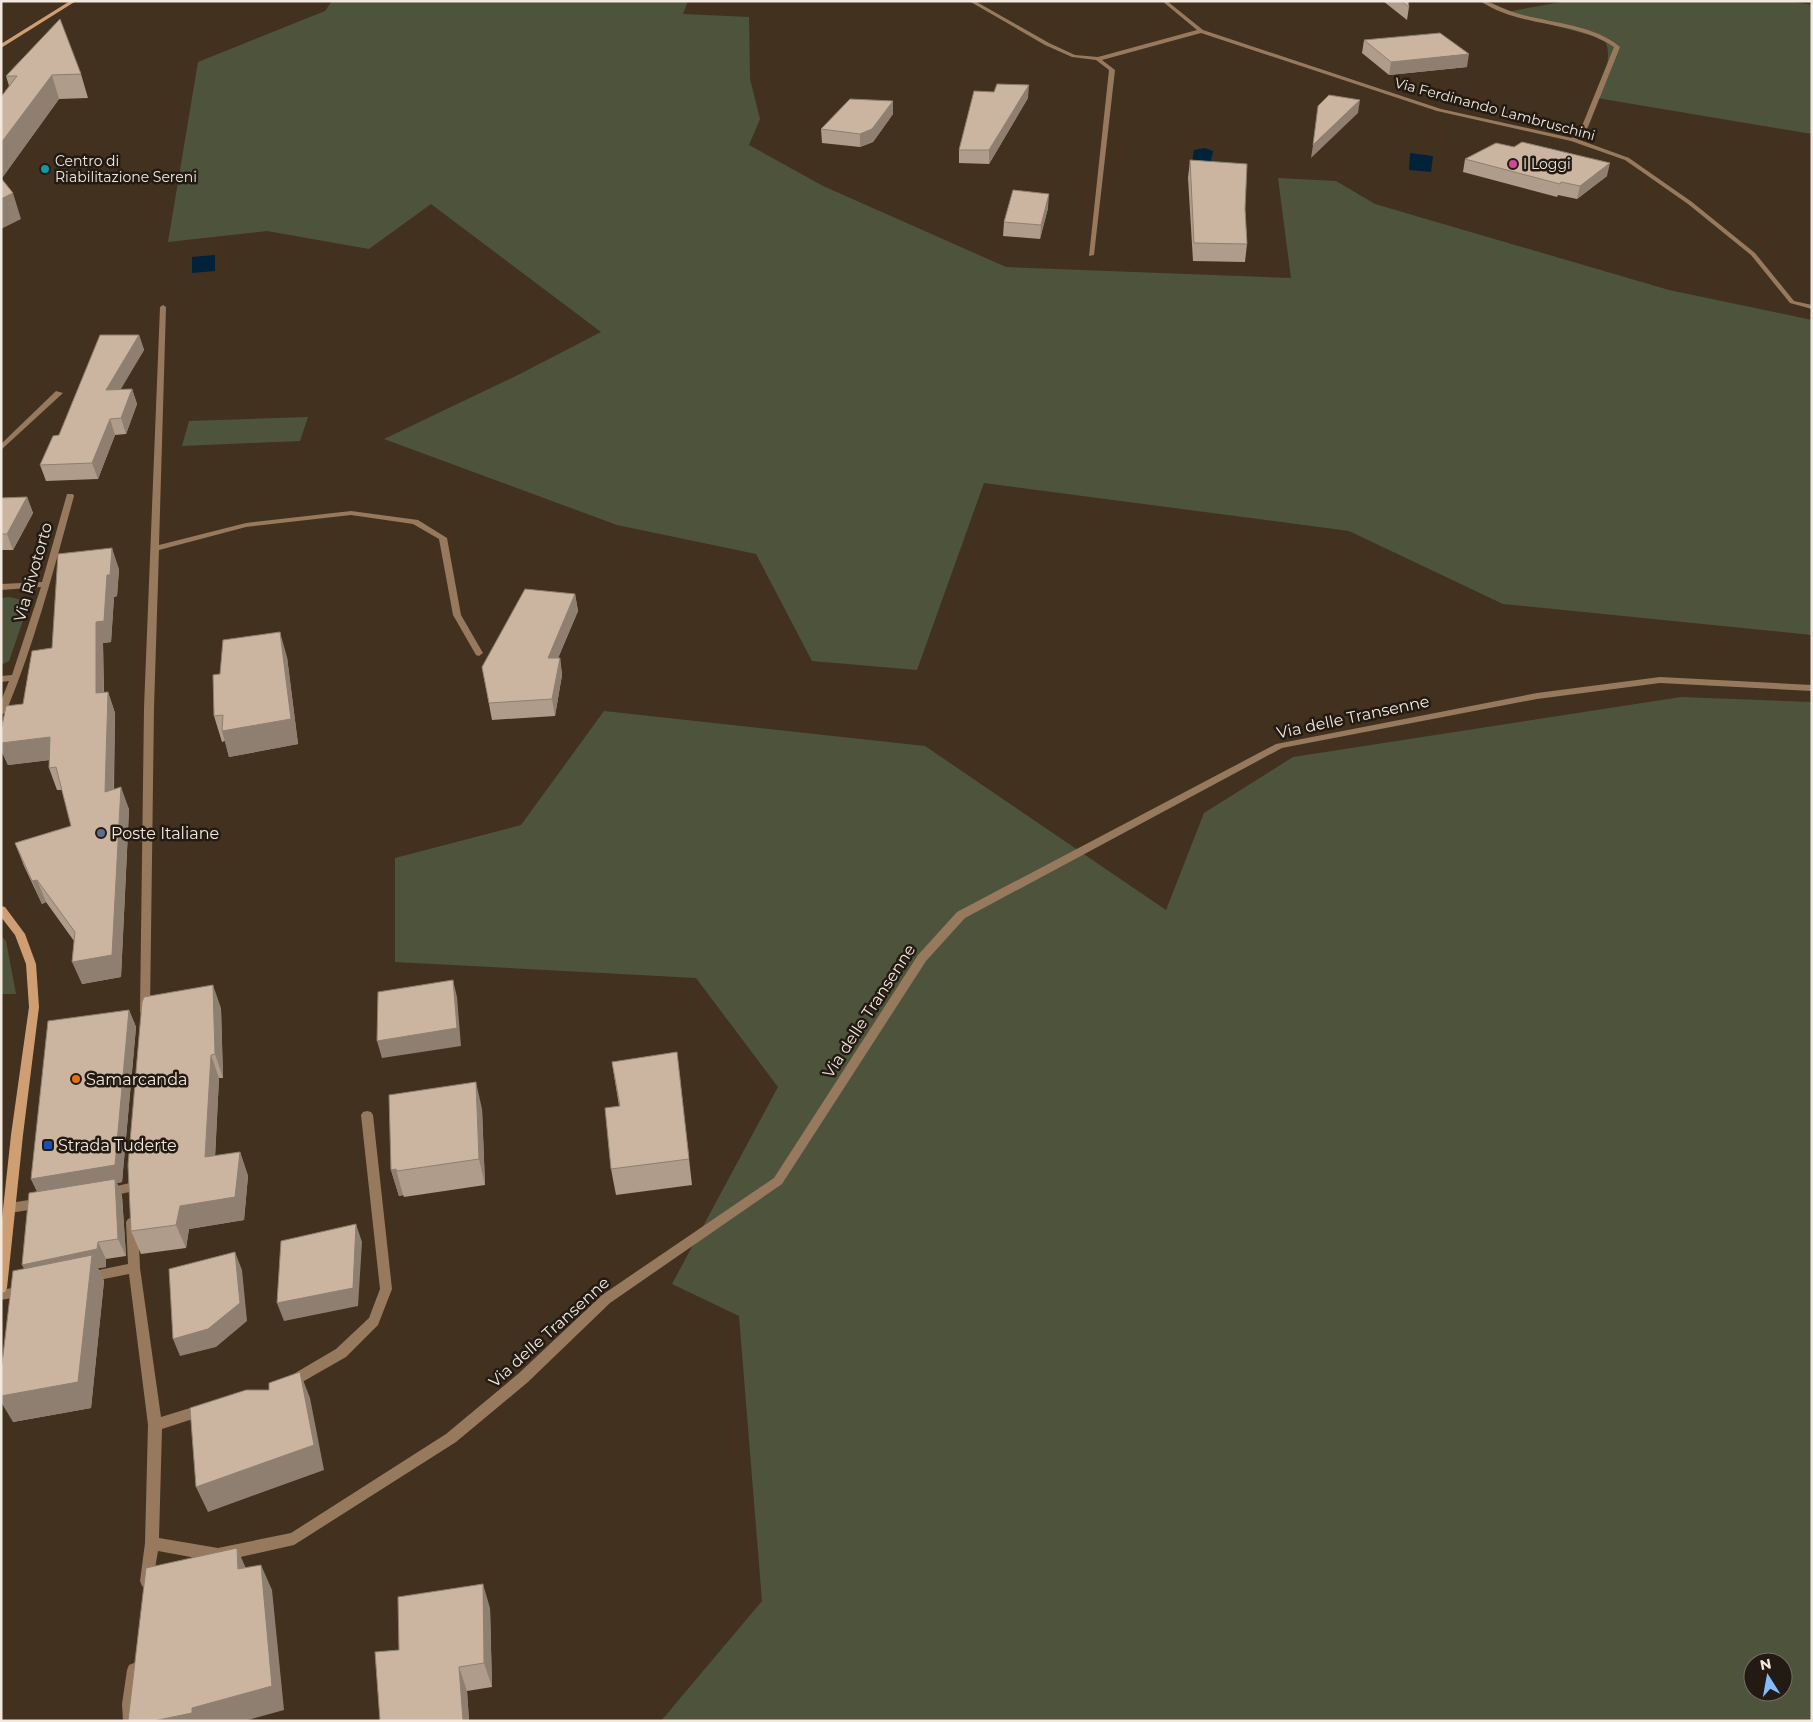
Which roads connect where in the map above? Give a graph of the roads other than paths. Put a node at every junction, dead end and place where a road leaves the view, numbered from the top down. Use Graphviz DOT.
graph roads {
  1 [pos="74,1"];
  2 [pos="971,1"];
  3 [pos="1164,1"];
  4 [pos="1482,1"];
  5 [pos="1201,31"];
  6 [pos="2,45"];
  7 [pos="1098,59"];
  8 [pos="1573,140"];
  9 [pos="1091,255"];
  10 [pos="163,307"];
  11 [pos="1812,307"];
  12 [pos="59,393"];
  13 [pos="1,448"];
  14 [pos="70,496"];
  15 [pos="156,548"];
  16 [pos="46,584"];
  17 [pos="1,587"];
  18 [pos="479,653"];
  19 [pos="16,677"];
  20 [pos="1,678"];
  21 [pos="1812,688"];
  22 [pos="1,712"];
  23 [pos="1,909"];
  24 [pos="143,1026"];
  25 [pos="367,1115"];
  26 [pos="93,1194"];
  27 [pos="56,1200"];
  28 [pos="10,1208"];
  29 [pos="134,1268"];
  30 [pos="77,1280"];
  31 [pos="1,1288"];
  32 [pos="39,1288"];
  33 [pos="1,1295"];
  34 [pos="277,1388"];
  35 [pos="212,1408"];
  36 [pos="155,1424"];
  37 [pos="152,1543"];
  38 [pos="144,1595"];
  39 [pos="136,1654"];
  40 [pos="130,1721"];
  1 -- 6 [label="main road"];
  2 -- 7 [label="street"];
  3 -- 5 [label="street"];
  4 -- 8 [label="street"];
  5 -- 7 [label="street"];
  5 -- 8 [label="street, Via Ferdinando Lambruschini"];
  7 -- 9 [label="street"];
  8 -- 11 [label="street, Via Ferdinando Lambruschini"];
  10 -- 15 [label="street"];
  12 -- 13 [label="street"];
  14 -- 16 [label="street, Via Rivotorto"];
  15 -- 18 [label="street"];
  15 -- 24 [label="street"];
  16 -- 17 [label="street"];
  16 -- 19 [label="street, Via Rivotorto"];
  19 -- 20 [label="street"];
  19 -- 22 [label="street, Via Rivotorto"];
  21 -- 37 [label="street, Via delle Transenne"];
  23 -- 28 [label="main road"];
  25 -- 34 [label="street"];
  26 -- 29 [label="street"];
  27 -- 28 [label="street"];
  28 -- 31 [label="main road"];
  29 -- 30 [label="street"];
  29 -- 36 [label="street"];
  32 -- 33 [label="street"];
  35 -- 36 [label="street"];
  36 -- 37 [label="street"];
  37 -- 38 [label="street"];
  39 -- 40 [label="street"];
}
